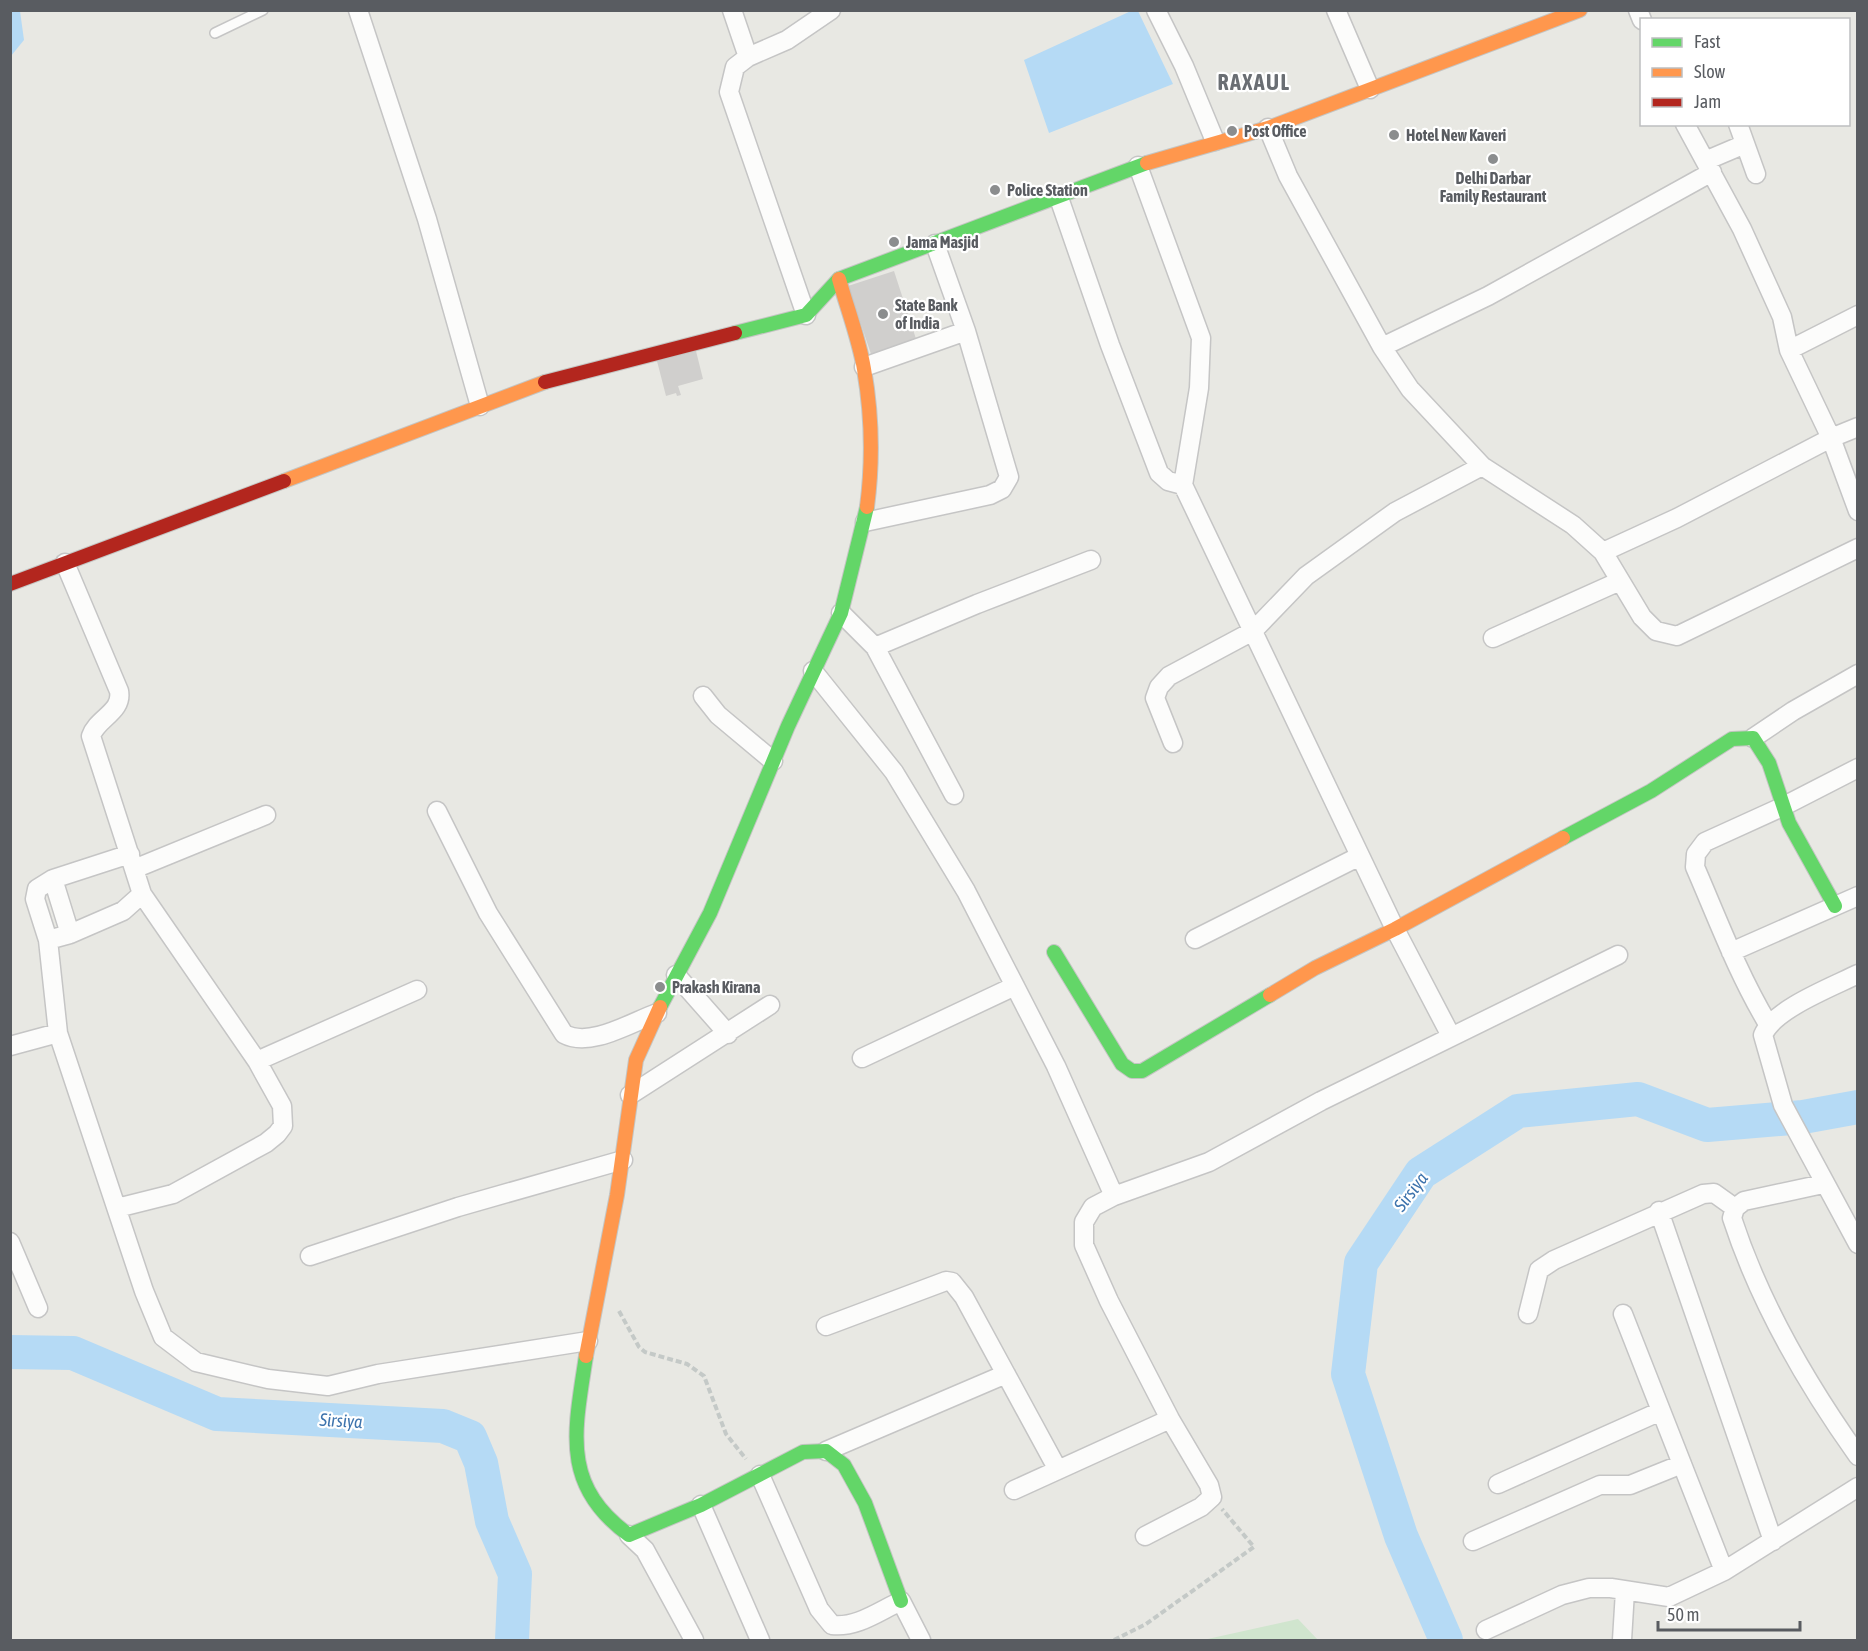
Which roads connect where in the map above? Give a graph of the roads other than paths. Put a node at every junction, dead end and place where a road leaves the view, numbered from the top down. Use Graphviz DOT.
graph roads {
  1 [pos="263,10"];
  2 [pos="358,10"];
  3 [pos="732,10"];
  4 [pos="831,10"];
  5 [pos="1155,10"];
  6 [pos="1336,10"];
  7 [pos="1568,13"];
  8 [pos="215,33"];
  9 [pos="748,57"];
  10 [pos="1370,88"];
  11 [pos="1686,126"];
  12 [pos="1739,126"];
  13 [pos="1268,128"];
  14 [pos="1215,141"];
  15 [pos="1745,144"];
  16 [pos="1138,166"];
  17 [pos="1708,167"];
  18 [pos="1756,174"];
  19 [pos="1059,198"];
  20 [pos="935,244"];
  21 [pos="839,279"];
  22 [pos="806,315"];
  23 [pos="1857,315"];
  24 [pos="966,331"];
  25 [pos="1382,347"];
  26 [pos="1789,350"];
  27 [pos="864,367"];
  28 [pos="480,406"];
  29 [pos="1857,427"];
  30 [pos="1831,438"];
  31 [pos="1482,466"];
  32 [pos="1183,484"];
  33 [pos="1857,511"];
  34 [pos="865,522"];
  35 [pos="1857,548"];
  36 [pos="1603,552"];
  37 [pos="1091,560"];
  38 [pos="65,563"];
  39 [pos="1620,581"];
  40 [pos="10,584"];
  41 [pos="841,613"];
  42 [pos="1253,631"];
  43 [pos="1493,638"];
  44 [pos="875,647"];
  45 [pos="813,671"];
  46 [pos="1857,674"];
  47 [pos="703,696"];
  48 [pos="1753,738"];
  49 [pos="1173,743"];
  50 [pos="774,761"];
  51 [pos="1857,768"];
  52 [pos="954,795"];
  53 [pos="1782,807"];
  54 [pos="437,811"];
  55 [pos="266,815"];
  56 [pos="1360,856"];
  57 [pos="132,862"];
  58 [pos="53,879"];
  59 [pos="142,894"];
  60 [pos="1857,896"];
  61 [pos="1835,906"];
  62 [pos="1395,929"];
  63 [pos="70,934"];
  64 [pos="1195,939"];
  65 [pos="48,940"];
  66 [pos="1054,952"];
  67 [pos="1731,952"];
  68 [pos="1618,955"];
  69 [pos="1857,974"];
  70 [pos="676,975"];
  71 [pos="1015,987"];
  72 [pos="417,990"];
  73 [pos="770,1005"];
  74 [pos="657,1013"];
  75 [pos="1768,1024"];
  76 [pos="58,1033"];
  77 [pos="728,1034"];
  78 [pos="1451,1036"];
  79 [pos="10,1046"];
  80 [pos="862,1058"];
  81 [pos="257,1061"];
  82 [pos="630,1095"];
  83 [pos="623,1160"];
  84 [pos="1819,1176"];
  85 [pos="1114,1196"];
  86 [pos="117,1208"];
  87 [pos="1735,1208"];
  88 [pos="1659,1211"];
  89 [pos="10,1242"];
  90 [pos="1857,1244"];
  91 [pos="310,1256"];
  92 [pos="38,1308"];
  93 [pos="1528,1314"];
  94 [pos="1623,1314"];
  95 [pos="826,1326"];
  96 [pos="588,1341"];
  97 [pos="1006,1374"];
  98 [pos="1661,1411"];
  99 [pos="1170,1419"];
  100 [pos="826,1451"];
  101 [pos="1857,1456"];
  102 [pos="1682,1464"];
  103 [pos="1058,1470"];
  104 [pos="760,1475"];
  105 [pos="1498,1484"];
  106 [pos="1857,1487"];
  107 [pos="1014,1490"];
  108 [pos="701,1505"];
  109 [pos="629,1535"];
  110 [pos="1145,1536"];
  111 [pos="1473,1541"];
  112 [pos="1773,1541"];
  113 [pos="1724,1571"];
  114 [pos="1625,1591"];
  115 [pos="901,1600"];
  116 [pos="1486,1630"];
  117 [pos="694,1641"];
  118 [pos="760,1641"];
  119 [pos="921,1641"];
  120 [pos="1622,1641"];
  1 -- 8 [label="lane"];
  2 -- 28 [label="street"];
  3 -- 9 [label="street"];
  4 -- 9 [label="street"];
  5 -- 14 [label="street"];
  6 -- 10 [label="street"];
  7 -- 10 [label="street"];
  9 -- 22 [label="street"];
  10 -- 13 [label="street"];
  11 -- 17 [label="street"];
  12 -- 15 [label="street"];
  13 -- 14 [label="street"];
  13 -- 25 [label="street"];
  14 -- 16 [label="street"];
  15 -- 17 [label="street"];
  15 -- 18 [label="street"];
  16 -- 19 [label="street"];
  16 -- 32 [label="street"];
  17 -- 25 [label="street"];
  17 -- 26 [label="street"];
  19 -- 20 [label="street"];
  19 -- 32 [label="street"];
  20 -- 21 [label="street"];
  20 -- 24 [label="street"];
  21 -- 22 [label="street"];
  21 -- 27 [label="street"];
  22 -- 28 [label="street"];
  23 -- 26 [label="street"];
  24 -- 27 [label="street"];
  24 -- 34 [label="street"];
  25 -- 31 [label="street"];
  26 -- 30 [label="street"];
  27 -- 34 [label="street"];
  28 -- 38 [label="street"];
  29 -- 30 [label="street"];
  30 -- 33 [label="street"];
  30 -- 36 [label="street"];
  31 -- 36 [label="street"];
  31 -- 42 [label="street"];
  32 -- 42 [label="street"];
  34 -- 41 [label="street"];
  35 -- 39 [label="street"];
  36 -- 39 [label="street"];
  37 -- 44 [label="street"];
  38 -- 40 [label="street"];
  38 -- 57 [label="street"];
  39 -- 43 [label="street"];
  41 -- 44 [label="street"];
  41 -- 45 [label="street"];
  42 -- 49 [label="street"];
  42 -- 56 [label="street"];
  44 -- 52 [label="street"];
  45 -- 50 [label="street"];
  45 -- 71 [label="street"];
  46 -- 48 [label="street"];
  47 -- 50 [label="street"];
  48 -- 53 [label="street"];
  48 -- 62 [label="street"];
  50 -- 70 [label="street"];
  51 -- 53 [label="street"];
  53 -- 61 [label="street"];
  53 -- 67 [label="street"];
  54 -- 74 [label="street"];
  55 -- 57 [label="street"];
  56 -- 62 [label="street"];
  56 -- 64 [label="street"];
  57 -- 58 [label="street"];
  57 -- 59 [label="street"];
  58 -- 63 [label="street"];
  58 -- 65 [label="street"];
  59 -- 63 [label="street"];
  59 -- 81 [label="street"];
  60 -- 61 [label="street"];
  61 -- 67 [label="street"];
  62 -- 66 [label="street"];
  62 -- 78 [label="street"];
  63 -- 65 [label="street"];
  65 -- 76 [label="street"];
  67 -- 75 [label="street"];
  68 -- 78 [label="street"];
  69 -- 75 [label="street"];
  70 -- 74 [label="street"];
  70 -- 77 [label="street"];
  71 -- 80 [label="street"];
  71 -- 85 [label="street"];
  72 -- 81 [label="street"];
  73 -- 77 [label="street"];
  74 -- 82 [label="street"];
  75 -- 84 [label="street"];
  76 -- 79 [label="street"];
  76 -- 86 [label="street"];
  77 -- 82 [label="street"];
  78 -- 85 [label="street"];
  81 -- 86 [label="street"];
  82 -- 83 [label="street"];
  83 -- 91 [label="street"];
  83 -- 96 [label="street"];
  84 -- 87 [label="street"];
  84 -- 90 [label="street"];
  85 -- 99 [label="street"];
  86 -- 96 [label="street"];
  87 -- 88 [label="street"];
  87 -- 101 [label="street"];
  88 -- 93 [label="street"];
  88 -- 112 [label="street"];
  89 -- 92 [label="street"];
  94 -- 98 [label="street"];
  95 -- 97 [label="street"];
  96 -- 109 [label="street"];
  97 -- 100 [label="street"];
  97 -- 103 [label="street"];
  98 -- 102 [label="street"];
  98 -- 105 [label="street"];
  99 -- 103 [label="street"];
  99 -- 110 [label="street"];
  100 -- 104 [label="street"];
  100 -- 115 [label="street"];
  102 -- 111 [label="street"];
  102 -- 113 [label="street"];
  103 -- 107 [label="street"];
  104 -- 108 [label="street"];
  104 -- 115 [label="street"];
  106 -- 112 [label="street"];
  108 -- 109 [label="street"];
  108 -- 118 [label="street"];
  109 -- 117 [label="street"];
  112 -- 113 [label="street"];
  113 -- 114 [label="street"];
  114 -- 116 [label="street"];
  114 -- 120 [label="street"];
  115 -- 119 [label="street"];
}
